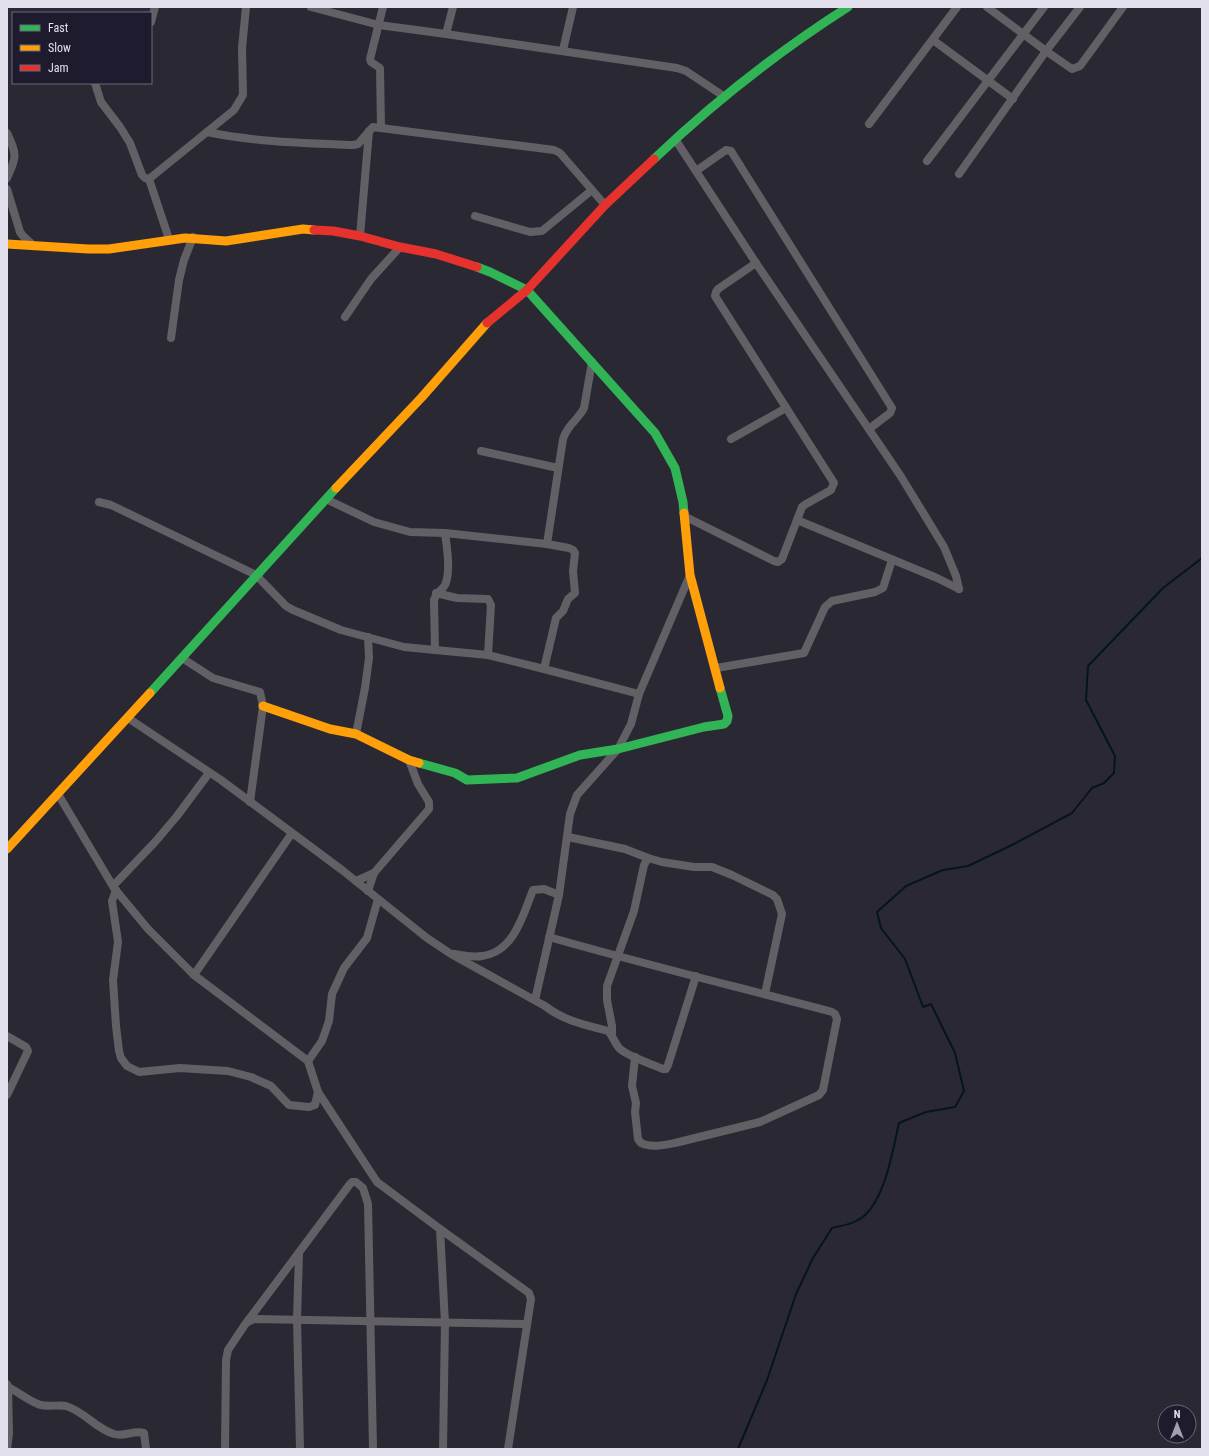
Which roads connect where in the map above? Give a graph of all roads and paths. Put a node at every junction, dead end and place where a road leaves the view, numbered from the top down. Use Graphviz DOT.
graph roads {
  1 [pos="155,7"];
  2 [pos="246,7"];
  3 [pos="311,7"];
  4 [pos="383,7"];
  5 [pos="453,7"];
  6 [pos="573,7"];
  7 [pos="848,7"];
  8 [pos="957,7"];
  9 [pos="987,7"];
  10 [pos="1044,7"];
  11 [pos="1080,7"];
  12 [pos="1122,7"];
  13 [pos="324,9"];
  14 [pos="996,10"];
  15 [pos="152,18"];
  16 [pos="379,25"];
  17 [pos="446,34"];
  18 [pos="1023,34"];
  19 [pos="933,40"];
  20 [pos="563,50"];
  21 [pos="1046,51"];
  22 [pos="988,81"];
  23 [pos="95,84"];
  24 [pos="725,97"];
  25 [pos="1013,99"];
  26 [pos="869,124"];
  27 [pos="381,127"];
  28 [pos="369,131"];
  29 [pos="207,132"];
  30 [pos="7,133"];
  31 [pos="675,139"];
  32 [pos="927,161"];
  33 [pos="696,171"];
  34 [pos="959,174"];
  35 [pos="7,178"];
  36 [pos="149,179"];
  37 [pos="7,189"];
  38 [pos="592,190"];
  39 [pos="606,205"];
  40 [pos="474,216"];
  41 [pos="360,236"];
  42 [pos="193,237"];
  43 [pos="169,239"];
  44 [pos="7,244"];
  45 [pos="34,246"];
  46 [pos="400,247"];
  47 [pos="756,263"];
  48 [pos="527,290"];
  49 [pos="345,317"];
  50 [pos="171,338"];
  51 [pos="592,362"];
  52 [pos="786,408"];
  53 [pos="869,429"];
  54 [pos="731,439"];
  55 [pos="481,451"];
  56 [pos="558,468"];
  57 [pos="326,499"];
  58 [pos="99,502"];
  59 [pos="686,518"];
  60 [pos="797,520"];
  61 [pos="445,533"];
  62 [pos="547,544"];
  63 [pos="892,560"];
  64 [pos="256,575"];
  65 [pos="690,575"];
  66 [pos="436,593"];
  67 [pos="368,637"];
  68 [pos="435,650"];
  69 [pos="488,655"];
  70 [pos="182,658"];
  71 [pos="716,668"];
  72 [pos="544,669"];
  73 [pos="639,694"];
  74 [pos="263,706"];
  75 [pos="128,718"];
  76 [pos="356,734"];
  77 [pos="618,749"];
  78 [pos="409,760"];
  79 [pos="209,773"];
  80 [pos="58,794"];
  81 [pos="250,802"];
  82 [pos="292,833"];
  83 [pos="568,836"];
  84 [pos="7,849"];
  85 [pos="648,858"];
  86 [pos="374,873"];
  87 [pos="356,881"];
  88 [pos="114,888"];
  89 [pos="368,891"];
  90 [pos="558,895"];
  91 [pos="378,899"];
  92 [pos="549,937"];
  93 [pos="451,954"];
  94 [pos="618,957"];
  95 [pos="194,975"];
  96 [pos="696,976"];
  97 [pos="765,994"];
  98 [pos="534,1000"];
  99 [pos="7,1036"];
  100 [pos="612,1036"];
  101 [pos="635,1057"];
  102 [pos="308,1061"];
  103 [pos="318,1092"];
  104 [pos="7,1095"];
  105 [pos="440,1229"];
  106 [pos="299,1253"];
  107 [pos="297,1319"];
  108 [pos="371,1320"];
  109 [pos="248,1322"];
  110 [pos="445,1323"];
  111 [pos="527,1324"];
  112 [pos="8,1385"];
  113 [pos="8,1433"];
  114 [pos="7,1449"];
  115 [pos="146,1449"];
  116 [pos="225,1449"];
  117 [pos="300,1449"];
  118 [pos="373,1449"];
  119 [pos="444,1449"];
  120 [pos="508,1449"];
  1 -- 15 [label="street"];
  2 -- 29 [label="street"];
  3 -- 13 [label="street"];
  4 -- 16 [label="street"];
  5 -- 17 [label="street"];
  6 -- 20 [label="street"];
  7 -- 24 [label="street"];
  8 -- 19 [label="street"];
  9 -- 14 [label="street"];
  10 -- 18 [label="street"];
  11 -- 21 [label="street"];
  12 -- 21 [label="street"];
  13 -- 16 [label="street"];
  14 -- 18 [label="street"];
  16 -- 17 [label="street"];
  16 -- 27 [label="street"];
  17 -- 20 [label="street"];
  18 -- 21 [label="street"];
  18 -- 22 [label="street"];
  19 -- 22 [label="street"];
  19 -- 26 [label="street"];
  20 -- 24 [label="street"];
  21 -- 25 [label="street"];
  22 -- 25 [label="street"];
  22 -- 32 [label="street"];
  23 -- 36 [label="street"];
  24 -- 31 [label="street"];
  25 -- 34 [label="street"];
  27 -- 28 [label="street"];
  27 -- 38 [label="street"];
  28 -- 29 [label="street"];
  28 -- 41 [label="street"];
  29 -- 36 [label="street"];
  30 -- 35 [label="street"];
  31 -- 33 [label="street"];
  31 -- 39 [label="street"];
  33 -- 47 [label="street"];
  33 -- 53 [label="street"];
  36 -- 43 [label="street"];
  37 -- 45 [label="street"];
  38 -- 39 [label="street"];
  38 -- 40 [label="street"];
  39 -- 48 [label="street"];
  41 -- 42 [label="street"];
  41 -- 46 [label="street"];
  42 -- 43 [label="street"];
  42 -- 50 [label="street"];
  43 -- 45 [label="street"];
  44 -- 45 [label="street"];
  46 -- 48 [label="street"];
  46 -- 49 [label="street"];
  47 -- 52 [label="street"];
  47 -- 53 [label="street"];
  48 -- 51 [label="street"];
  48 -- 57 [label="street"];
  51 -- 56 [label="street"];
  51 -- 59 [label="street"];
  52 -- 54 [label="street"];
  52 -- 60 [label="street"];
  53 -- 63 [label="street"];
  55 -- 56 [label="street"];
  56 -- 62 [label="street"];
  57 -- 61 [label="street"];
  57 -- 64 [label="street"];
  58 -- 64 [label="street"];
  59 -- 60 [label="street"];
  59 -- 65 [label="street"];
  60 -- 63 [label="street"];
  61 -- 62 [label="street"];
  61 -- 66 [label="street"];
  62 -- 72 [label="street"];
  63 -- 71 [label="street"];
  64 -- 67 [label="street"];
  64 -- 70 [label="street"];
  65 -- 71 [label="street"];
  65 -- 73 [label="street"];
  66 -- 68 [label="street"];
  66 -- 69 [label="street"];
  67 -- 68 [label="street"];
  67 -- 76 [label="street"];
  68 -- 69 [label="street"];
  69 -- 72 [label="street"];
  70 -- 74 [label="street"];
  70 -- 75 [label="street"];
  71 -- 77 [label="street"];
  72 -- 73 [label="street"];
  73 -- 77 [label="street"];
  74 -- 76 [label="street"];
  74 -- 81 [label="street"];
  75 -- 79 [label="street"];
  75 -- 80 [label="street"];
  76 -- 78 [label="street"];
  77 -- 78 [label="street"];
  77 -- 83 [label="street"];
  78 -- 86 [label="street"];
  79 -- 81 [label="street"];
  79 -- 88 [label="street"];
  80 -- 84 [label="street"];
  80 -- 88 [label="street"];
  81 -- 82 [label="street"];
  82 -- 87 [label="street"];
  82 -- 95 [label="street"];
  83 -- 85 [label="street"];
  83 -- 90 [label="street"];
  85 -- 94 [label="street"];
  85 -- 97 [label="street"];
  86 -- 87 [label="street"];
  86 -- 89 [label="street"];
  87 -- 89 [label="street"];
  88 -- 95 [label="street"];
  88 -- 103 [label="street"];
  89 -- 91 [label="street"];
  90 -- 92 [label="street"];
  90 -- 93 [label="street"];
  91 -- 93 [label="street"];
  91 -- 102 [label="street"];
  92 -- 94 [label="street"];
  92 -- 98 [label="street"];
  93 -- 98 [label="street"];
  94 -- 96 [label="street"];
  94 -- 100 [label="street"];
  95 -- 102 [label="street"];
  96 -- 97 [label="street"];
  96 -- 101 [label="street"];
  97 -- 101 [label="street"];
  98 -- 100 [label="street"];
  99 -- 104 [label="street"];
  100 -- 101 [label="street"];
  102 -- 103 [label="street"];
  103 -- 105 [label="street"];
  105 -- 110 [label="street"];
  105 -- 111 [label="street"];
  106 -- 107 [label="street"];
  106 -- 108 [label="street"];
  106 -- 109 [label="street"];
  107 -- 108 [label="street"];
  107 -- 109 [label="street"];
  107 -- 117 [label="street"];
  108 -- 110 [label="street"];
  108 -- 118 [label="street"];
  109 -- 116 [label="street"];
  110 -- 111 [label="street"];
  110 -- 119 [label="street"];
  111 -- 120 [label="street"];
  112 -- 113 [label="street"];
  112 -- 115 [label="street"];
  113 -- 114 [label="street"];
}
